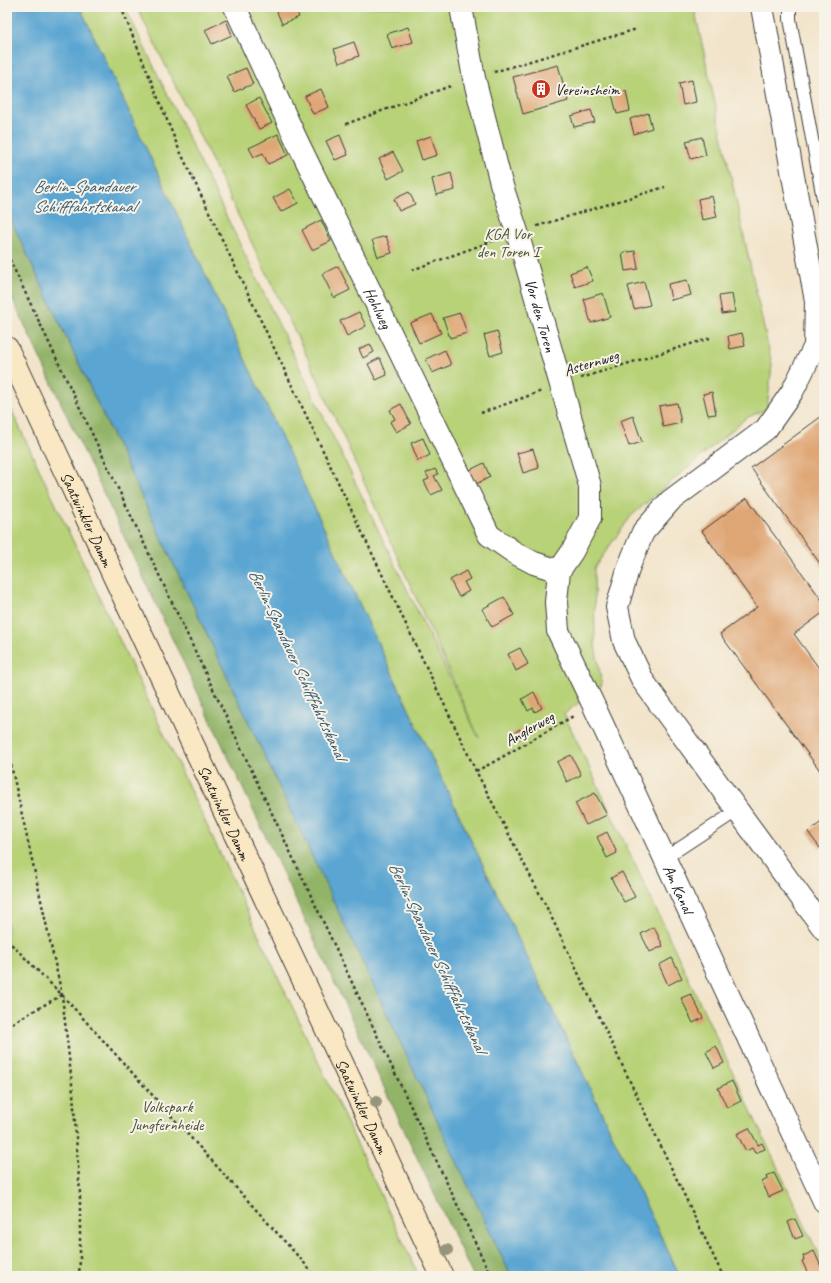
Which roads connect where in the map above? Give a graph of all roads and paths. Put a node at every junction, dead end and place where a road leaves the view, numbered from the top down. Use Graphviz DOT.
graph roads {
  1 [pos="121,7"];
  2 [pos="235,7"];
  3 [pos="461,7"];
  4 [pos="762,7"];
  5 [pos="790,7"];
  6 [pos="824,204"];
  7 [pos="7,254"];
  8 [pos="710,338"];
  9 [pos="7,348"];
  10 [pos="560,384"];
  11 [pos="481,413"];
  12 [pos="559,571"];
  13 [pos="594,704"];
  14 [pos="7,747"];
  15 [pos="476,771"];
  16 [pos="738,810"];
  17 [pos="665,858"];
  18 [pos="824,929"];
  19 [pos="7,940"];
  20 [pos="62,994"];
  21 [pos="7,1026"];
  22 [pos="824,1201"];
  23 [pos="79,1276"];
  24 [pos="314,1276"];
  25 [pos="442,1276"];
  26 [pos="491,1276"];
  27 [pos="723,1276"];
  1 -- 15 [label="path"];
  2 -- 12 [label="street, Hohlweg"];
  3 -- 10 [label="street, Vor den Toren"];
  4 -- 16 [label="street"];
  5 -- 6 [label="lane"];
  7 -- 26 [label="path"];
  8 -- 10 [label="path, Asternweg"];
  9 -- 25 [label="main road, Saatwinkler Damm"];
  10 -- 11 [label="path, Asternweg"];
  10 -- 12 [label="street, Vor den Toren"];
  12 -- 13 [label="street, Am Kanal"];
  13 -- 15 [label="path, Anglerweg"];
  13 -- 17 [label="street, Am Kanal"];
  14 -- 20 [label="path"];
  15 -- 27 [label="path"];
  16 -- 17 [label="lane"];
  16 -- 18 [label="street"];
  17 -- 22 [label="street, Am Kanal"];
  19 -- 20 [label="path"];
  20 -- 21 [label="path"];
  20 -- 23 [label="path"];
  20 -- 24 [label="path"];
}
